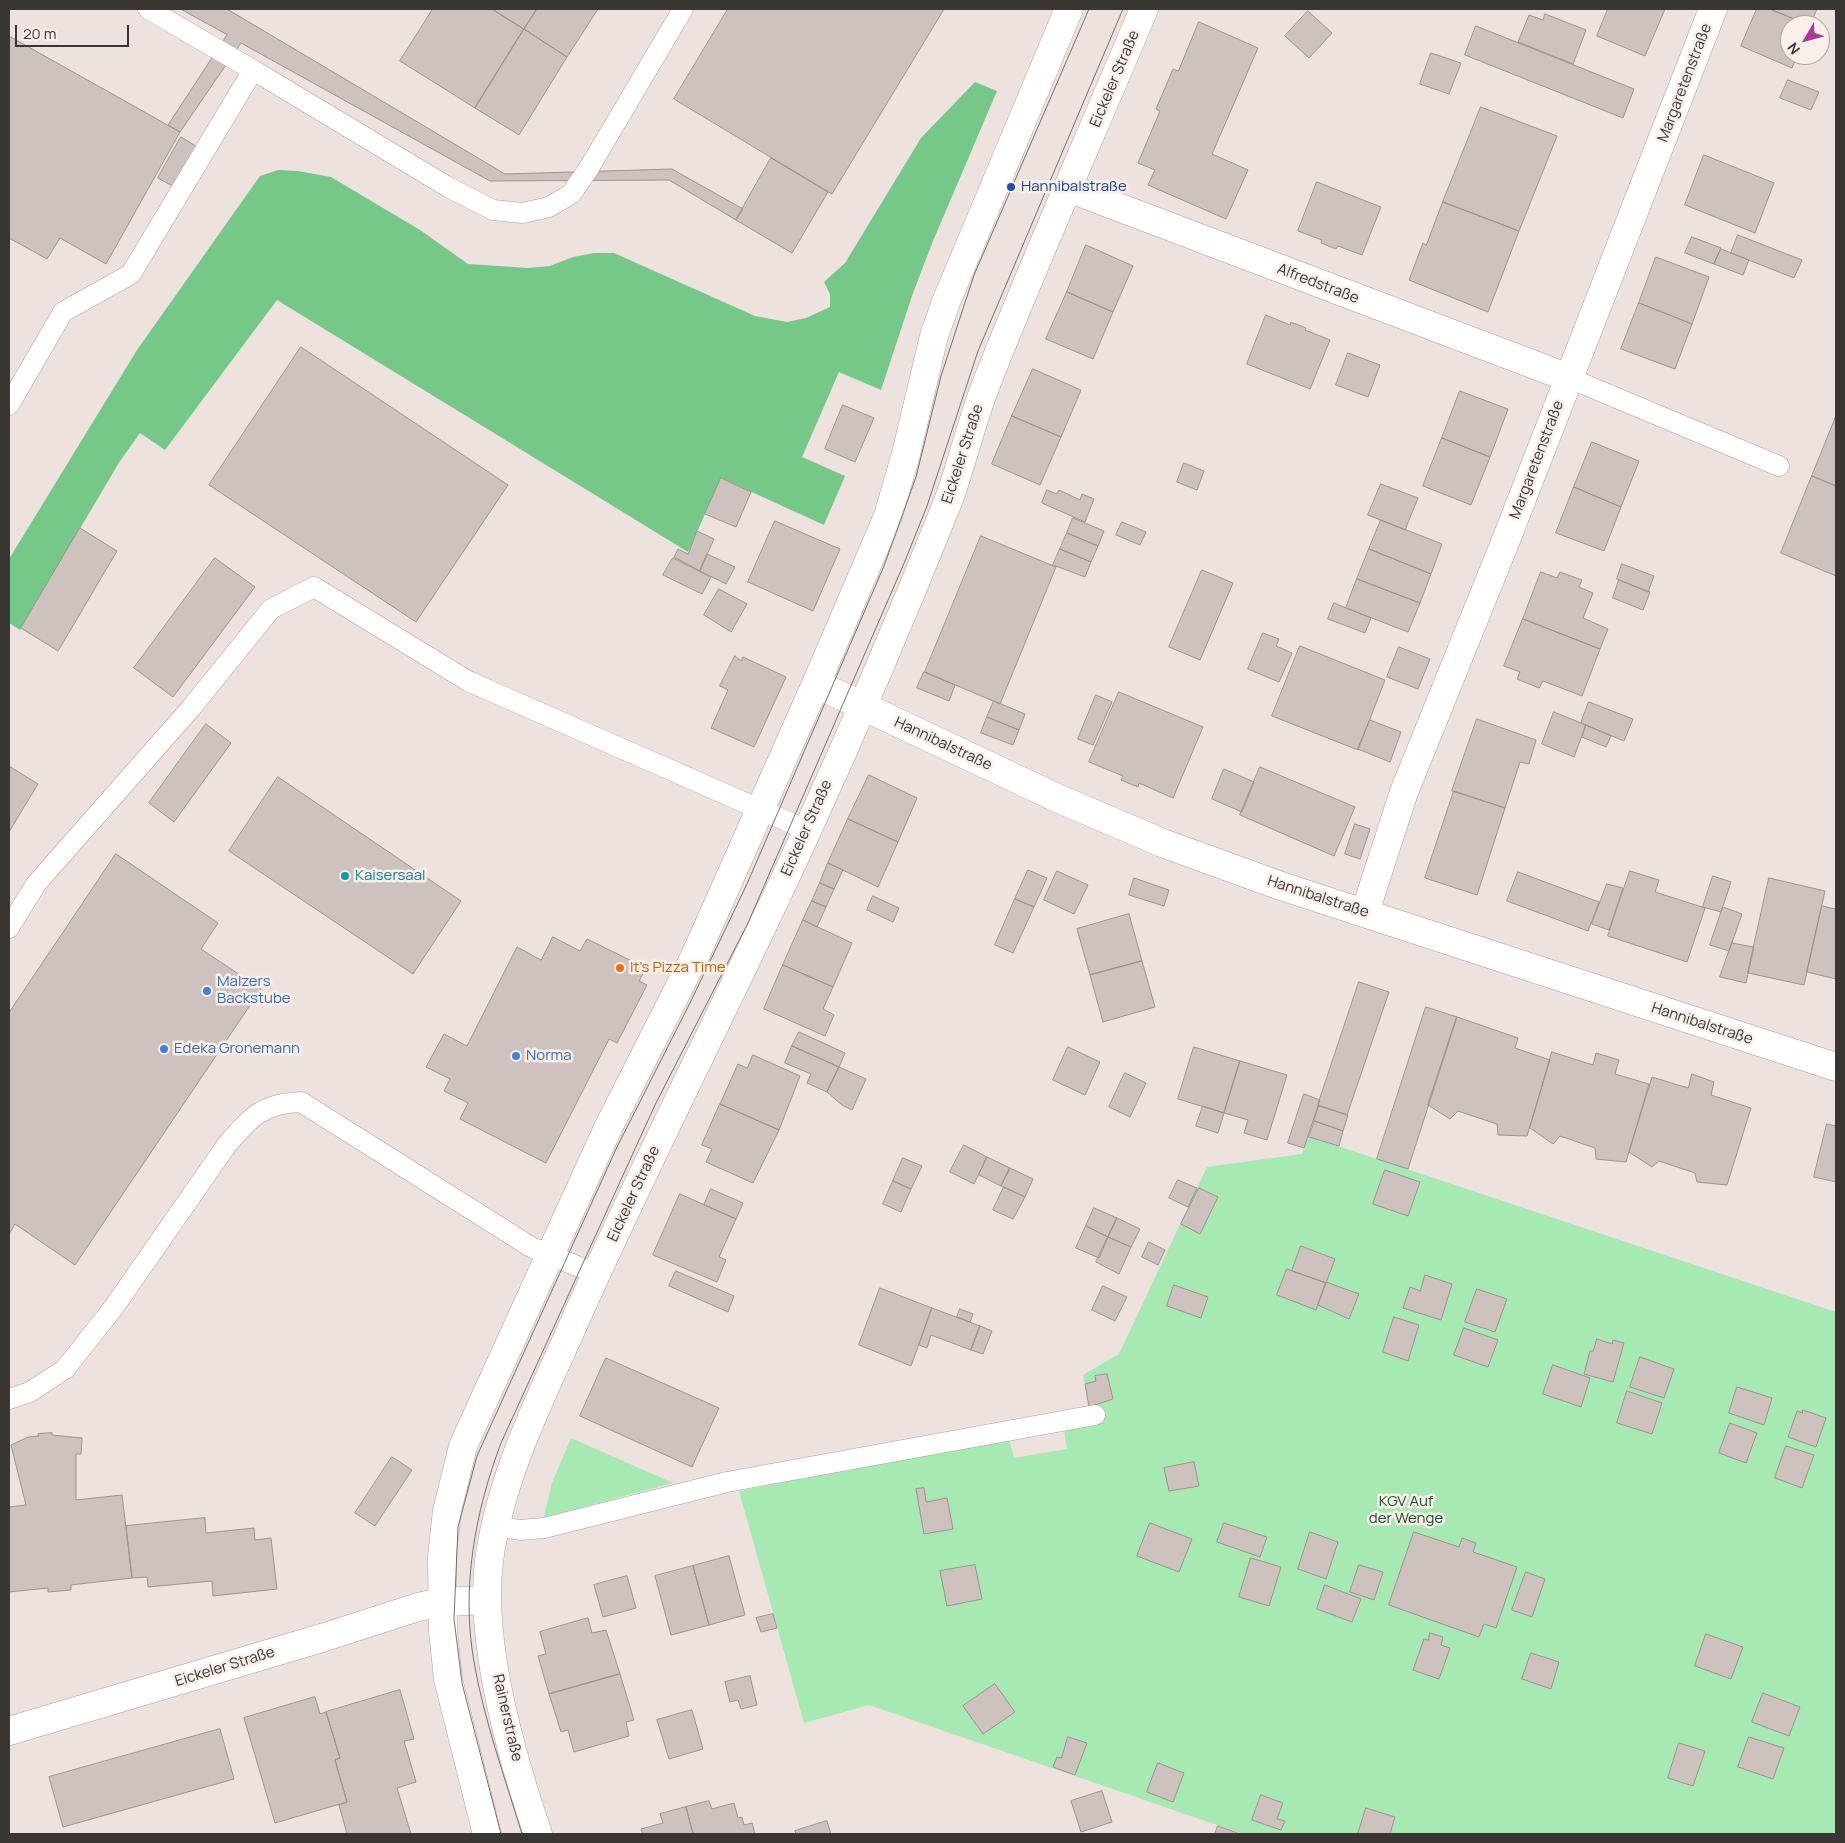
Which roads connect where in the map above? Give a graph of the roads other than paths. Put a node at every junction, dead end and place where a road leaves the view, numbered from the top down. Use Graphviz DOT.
graph roads {
  1 [pos="148,9"];
  2 [pos="683,9"];
  3 [pos="1069,9"];
  4 [pos="1144,9"];
  5 [pos="1713,9"];
  6 [pos="253,70"];
  7 [pos="1068,188"];
  8 [pos="1569,378"];
  9 [pos="9,405"];
  10 [pos="1780,466"];
  11 [pos="816,684"];
  12 [pos="863,706"];
  13 [pos="760,809"];
  14 [pos="807,830"];
  15 [pos="1365,912"];
  16 [pos="9,928"];
  17 [pos="1836,1067"];
  18 [pos="550,1255"];
  19 [pos="596,1274"];
  20 [pos="9,1399"];
  21 [pos="1095,1415"];
  22 [pos="495,1526"];
  23 [pos="487,1600"];
  24 [pos="442,1602"];
  25 [pos="9,1731"];
  26 [pos="486,1834"];
  27 [pos="538,1834"];
  1 -- 6 [label="lane"];
  2 -- 6 [label="lane"];
  3 -- 11 [label="street"];
  4 -- 7 [label="street, Eickeler Straße"];
  5 -- 8 [label="street, Margaretenstraße"];
  6 -- 9 [label="lane"];
  7 -- 8 [label="street, Alfredstraße"];
  7 -- 12 [label="street, Eickeler Straße"];
  8 -- 10 [label="lane"];
  8 -- 15 [label="street, Margaretenstraße"];
  11 -- 12 [label="street, Hannibalstraße"];
  11 -- 13 [label="street"];
  12 -- 14 [label="street, Eickeler Straße"];
  12 -- 15 [label="street, Hannibalstraße"];
  13 -- 14 [label="lane"];
  13 -- 16 [label="lane"];
  13 -- 18 [label="street"];
  14 -- 19 [label="street, Eickeler Straße"];
  15 -- 17 [label="street, Hannibalstraße"];
  18 -- 19 [label="lane"];
  18 -- 20 [label="lane"];
  18 -- 24 [label="street"];
  19 -- 22 [label="street, Eickeler Straße"];
  21 -- 22 [label="lane"];
  22 -- 23 [label="street, Eickeler Straße"];
  23 -- 24 [label="street, Eickeler Straße"];
  23 -- 27 [label="street, Rainerstraße"];
  24 -- 25 [label="street, Eickeler Straße"];
  24 -- 26 [label="street"];
}
